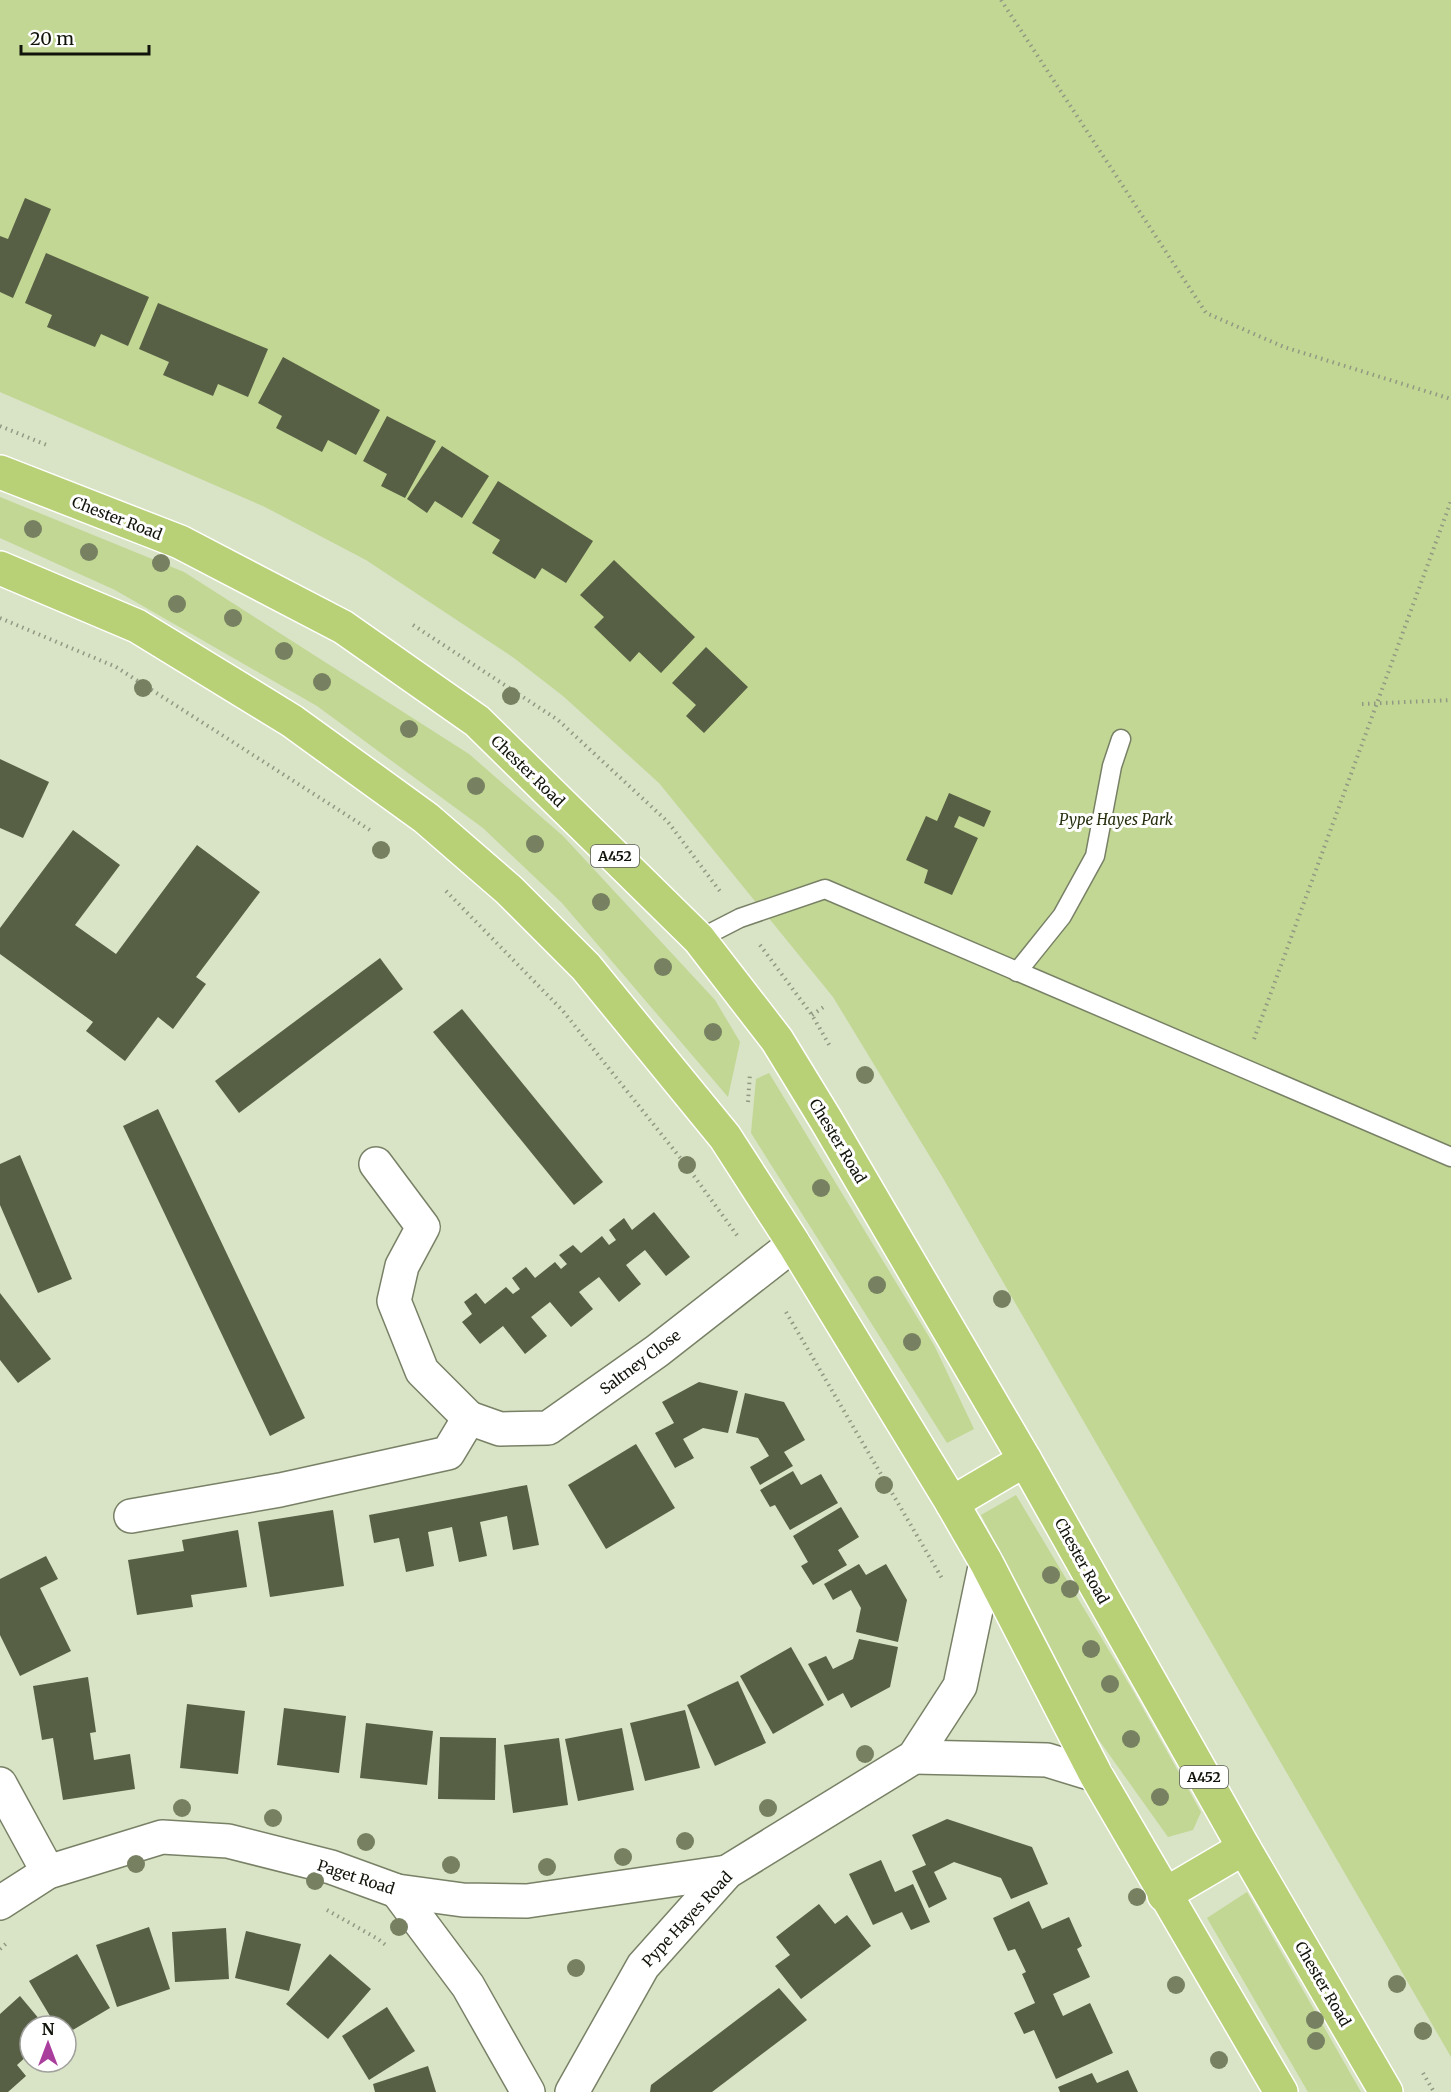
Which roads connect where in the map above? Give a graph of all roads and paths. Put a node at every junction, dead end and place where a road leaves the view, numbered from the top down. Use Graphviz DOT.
graph roads {
  1 [pos="1001,0"];
  2 [pos="1451,399"];
  3 [pos="0,472"];
  4 [pos="1451,501"];
  5 [pos="0,568"];
  6 [pos="0,618"];
  7 [pos="1451,700"];
  8 [pos="1378,703"];
  9 [pos="1362,704"];
  10 [pos="1120,739"];
  11 [pos="374,832"];
  12 [pos="439,883"];
  13 [pos="740,918"];
  14 [pos="699,939"];
  15 [pos="1017,972"];
  16 [pos="825,1006"];
  17 [pos="812,1015"];
  18 [pos="777,1040"];
  19 [pos="1242,1069"];
  20 [pos="725,1137"];
  21 [pos="1451,1157"];
  22 [pos="376,1164"];
  23 [pos="686,1165"];
  24 [pos="794,1244"];
  25 [pos="760,1267"];
  26 [pos="469,1418"];
  27 [pos="1025,1460"];
  28 [pos="952,1503"];
  29 [pos="131,1516"];
  30 [pos="986,1562"];
  31 [pos="970,1634"];
  32 [pos="914,1757"];
  33 [pos="1096,1775"];
  34 [pos="0,1784"];
  35 [pos="1244,1848"];
  36 [pos="48,1872"];
  37 [pos="727,1872"];
  38 [pos="397,1891"];
  39 [pos="1164,1895"];
  40 [pos="0,1903"];
  41 [pos="317,1905"];
  42 [pos="15,1936"];
  43 [pos="0,1949"];
  44 [pos="395,1954"];
  45 [pos="528,2092"];
  46 [pos="572,2092"];
  47 [pos="1281,2092"];
  48 [pos="1386,2092"];
  1 -- 2 [label="path"];
  3 -- 14 [label="highway, Chester Road / A452"];
  4 -- 8 [label="path"];
  5 -- 20 [label="highway"];
  6 -- 11 [label="path"];
  7 -- 8 [label="path"];
  8 -- 9 [label="path"];
  8 -- 19 [label="path"];
  10 -- 15 [label="lane"];
  12 -- 23 [label="path"];
  13 -- 14 [label="lane"];
  13 -- 15 [label="lane"];
  13 -- 17 [label="path"];
  14 -- 18 [label="highway, Chester Road / A452"];
  15 -- 19 [label="lane"];
  16 -- 17 [label="path"];
  17 -- 18 [label="path"];
  18 -- 20 [label="path"];
  18 -- 27 [label="highway, Chester Road / A452"];
  19 -- 21 [label="lane"];
  20 -- 23 [label="path"];
  20 -- 24 [label="highway"];
  22 -- 26 [label="street, Saltney Close"];
  23 -- 25 [label="path"];
  24 -- 25 [label="street, Saltney Close"];
  24 -- 28 [label="highway"];
  25 -- 26 [label="street, Saltney Close"];
  25 -- 31 [label="path"];
  26 -- 29 [label="street"];
  27 -- 28 [label="highway"];
  27 -- 35 [label="highway, Chester Road / A452"];
  28 -- 30 [label="highway"];
  30 -- 31 [label="street, Pype Hayes Road"];
  30 -- 33 [label="highway"];
  31 -- 32 [label="street, Pype Hayes Road"];
  32 -- 33 [label="street"];
  32 -- 37 [label="street, Pype Hayes Road"];
  33 -- 39 [label="highway"];
  34 -- 36 [label="street"];
  35 -- 39 [label="highway"];
  35 -- 48 [label="highway, Chester Road / A452"];
  36 -- 38 [label="street, Paget Road"];
  36 -- 40 [label="street, Paget Road"];
  37 -- 38 [label="street, Paget Road"];
  37 -- 46 [label="street, Pype Hayes Road"];
  38 -- 45 [label="street"];
  39 -- 47 [label="highway"];
  41 -- 44 [label="path"];
  42 -- 43 [label="path"];
}
